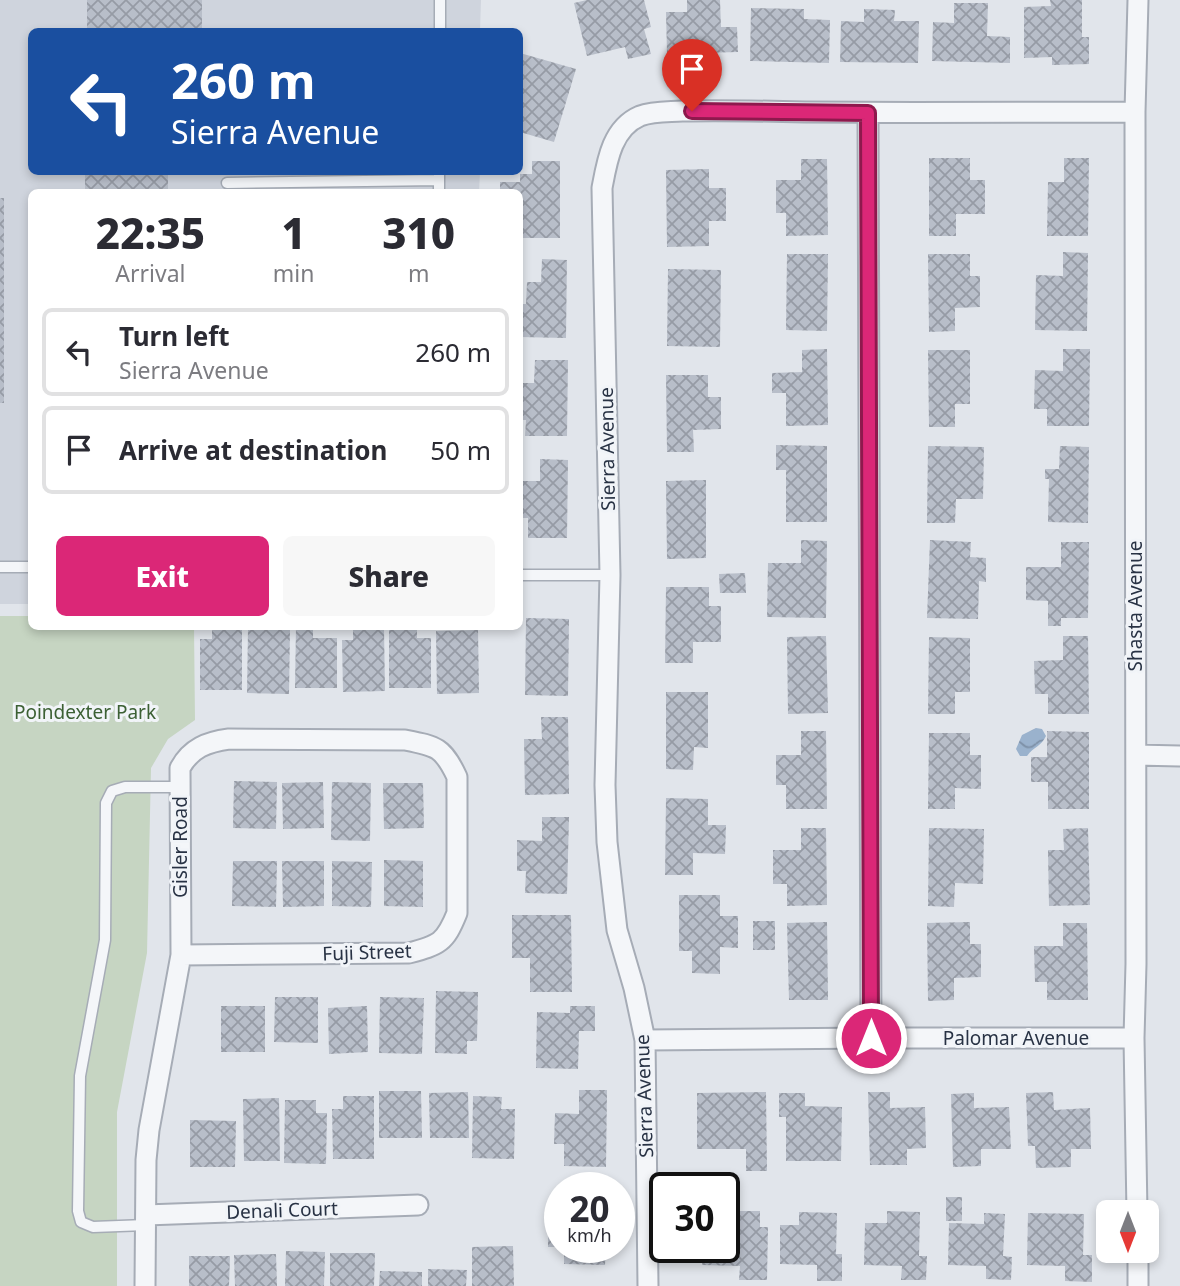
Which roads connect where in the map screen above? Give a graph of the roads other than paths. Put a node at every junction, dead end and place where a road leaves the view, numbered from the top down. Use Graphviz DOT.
graph roads {
  1 [pos="440,0"];
  2 [pos="1138,0"];
  3 [pos="440,28"];
  4 [pos="1135,111"];
  5 [pos="868,113"];
  6 [pos="439,176"];
  7 [pos="227,183"];
  8 [pos="0,567"];
  9 [pos="28,567"];
  10 [pos="523,575"];
  11 [pos="610,575"];
  12 [pos="1136,755"];
  13 [pos="1180,756"];
  14 [pos="180,787"];
  15 [pos="458,835"];
  16 [pos="181,955"];
  17 [pos="871,1038"];
  18 [pos="1134,1038"];
  19 [pos="645,1040"];
  20 [pos="1137,1200"];
  21 [pos="418,1205"];
  22 [pos="146,1220"];
  23 [pos="1138,1264"];
  24 [pos="145,1286"];
  25 [pos="648,1286"];
  26 [pos="1139,1286"];
  1 -- 3 [label="lane"];
  2 -- 4 [label="street, Shasta Avenue"];
  4 -- 5 [label="street, Sierra Avenue"];
  4 -- 12 [label="street, Shasta Avenue"];
  5 -- 11 [label="street, Sierra Avenue"];
  5 -- 17 [label="street"];
  6 -- 7 [label="lane"];
  8 -- 9 [label="lane"];
  10 -- 11 [label="lane"];
  11 -- 19 [label="street, Sierra Avenue"];
  12 -- 13 [label="street"];
  12 -- 18 [label="street, Shasta Avenue"];
  14 -- 15 [label="street, Gisler Road"];
  14 -- 16 [label="street, Gisler Road"];
  14 -- 22 [label="lane"];
  15 -- 16 [label="street, Fuji Street"];
  16 -- 22 [label="street, Gisler Road"];
  17 -- 18 [label="street, Palomar Avenue"];
  17 -- 19 [label="street, Palomar Avenue"];
  18 -- 20 [label="street, Shasta Avenue"];
  19 -- 25 [label="street, Sierra Avenue"];
  21 -- 22 [label="street, Denali Court"];
  22 -- 24 [label="street, Gisler Road"];
  23 -- 26 [label="street"];
}
